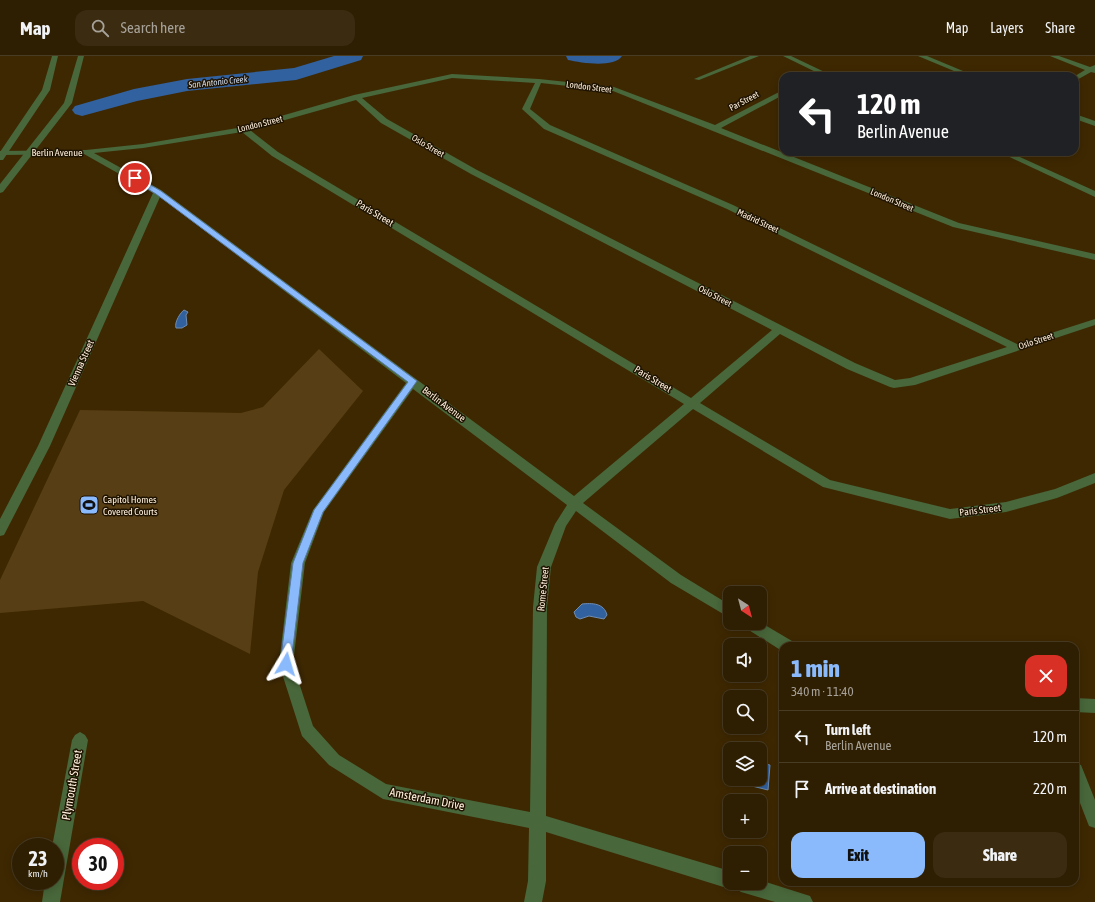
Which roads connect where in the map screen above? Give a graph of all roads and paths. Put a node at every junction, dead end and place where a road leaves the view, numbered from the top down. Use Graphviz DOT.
graph roads {
  1 [pos="55,56"];
  2 [pos="80,56"];
  3 [pos="756,56"];
  4 [pos="786,56"];
  5 [pos="921,56"];
  6 [pos="1053,56"];
  7 [pos="1094,69"];
  8 [pos="821,72"];
  9 [pos="962,72"];
  10 [pos="1079,77"];
  11 [pos="697,79"];
  12 [pos="539,81"];
  13 [pos="779,94"];
  14 [pos="357,97"];
  15 [pos="1079,118"];
  16 [pos="1095,124"];
  17 [pos="715,128"];
  18 [pos="244,129"];
  19 [pos="128,147"];
  20 [pos="31,150"];
  21 [pos="86,152"];
  22 [pos="3,154"];
  23 [pos="779,154"];
  24 [pos="783,156"];
  25 [pos="1012,156"];
  26 [pos="109,163"];
  27 [pos="0,190"];
  28 [pos="158,192"];
  29 [pos="1095,194"];
  30 [pos="1095,257"];
  31 [pos="1095,322"];
  32 [pos="779,329"];
  33 [pos="1017,348"];
  34 [pos="413,381"];
  35 [pos="693,403"];
  36 [pos="1095,478"];
  37 [pos="575,503"];
  38 [pos="0,531"];
  39 [pos="723,608"];
  40 [pos="761,630"];
  41 [pos="780,642"];
  42 [pos="1079,705"];
  43 [pos="1095,706"];
  44 [pos="80,740"];
  45 [pos="1079,781"];
  46 [pos="1095,820"];
  47 [pos="539,822"];
  48 [pos="62,838"];
  49 [pos="723,878"];
  50 [pos="53,890"];
  51 [pos="764,890"];
  52 [pos="51,902"];
  53 [pos="533,902"];
  54 [pos="804,902"];
  1 -- 22 [label="street"];
  2 -- 20 [label="street"];
  3 -- 11 [label="street"];
  4 -- 8 [label="street"];
  5 -- 9 [label="street"];
  6 -- 7 [label="street"];
  7 -- 10 [label="street"];
  12 -- 14 [label="street, London Street"];
  12 -- 17 [label="street, London Street"];
  12 -- 33 [label="street, Madrid Street"];
  13 -- 17 [label="street, Par Street"];
  14 -- 18 [label="street, London Street"];
  14 -- 32 [label="street, Oslo Street"];
  15 -- 16 [label="street"];
  17 -- 23 [label="street, London Street"];
  18 -- 19 [label="street, London Street"];
  18 -- 35 [label="street, Paris Street"];
  19 -- 21 [label="street, London Street"];
  19 -- 26 [label="street"];
  20 -- 21 [label="street, Berlin Avenue"];
  20 -- 22 [label="street, Berlin Avenue"];
  20 -- 27 [label="street"];
  21 -- 26 [label="street, Berlin Avenue"];
  24 -- 30 [label="street, London Street"];
  25 -- 29 [label="street"];
  26 -- 28 [label="street, Berlin Avenue"];
  28 -- 34 [label="street, Berlin Avenue"];
  28 -- 38 [label="street, Vienna Street"];
  31 -- 33 [label="street, Oslo Street"];
  32 -- 33 [label="street, Oslo Street"];
  32 -- 35 [label="street, Rome Street"];
  34 -- 37 [label="street, Berlin Avenue"];
  34 -- 47 [label="street, Amsterdam Drive"];
  35 -- 36 [label="street, Paris Street"];
  35 -- 37 [label="street, Rome Street"];
  37 -- 39 [label="street, Berlin Avenue"];
  37 -- 47 [label="street, Rome Street"];
  40 -- 41 [label="street"];
  42 -- 43 [label="street"];
  44 -- 48 [label="street, Plymouth Street"];
  45 -- 46 [label="street"];
  47 -- 49 [label="street, Amsterdam Drive"];
  47 -- 53 [label="street, Rome Street"];
  50 -- 52 [label="street, Plymouth Street"];
  51 -- 54 [label="street"];
}
